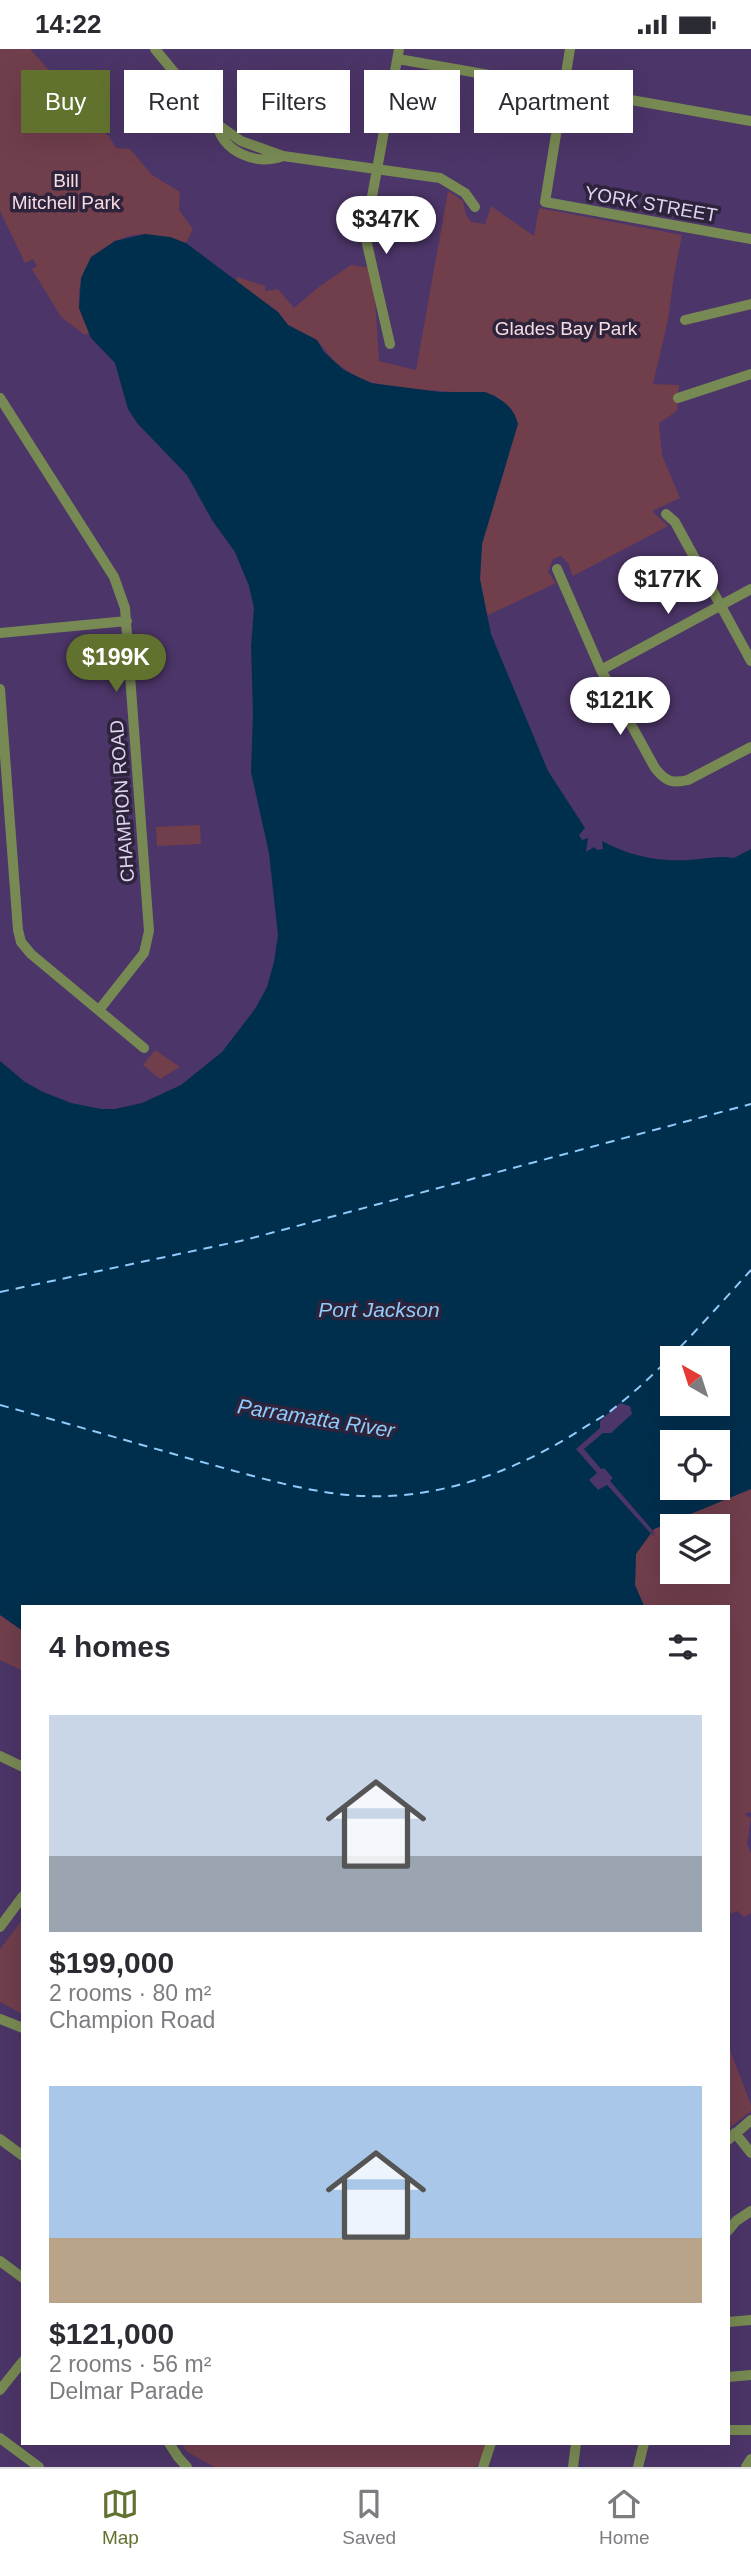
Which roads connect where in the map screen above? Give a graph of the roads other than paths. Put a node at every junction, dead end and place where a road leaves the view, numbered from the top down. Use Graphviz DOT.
graph roads {
  1 [pos="155,49"];
  2 [pos="570,49"];
  3 [pos="399,54"];
  4 [pos="477,70"];
  5 [pos="567,70"];
  6 [pos="633,100"];
  7 [pos="751,121"];
  8 [pos="556,133"];
  9 [pos="377,169"];
  10 [pos="475,207"];
  11 [pos="751,239"];
  12 [pos="751,303"];
  13 [pos="685,320"];
  14 [pos="390,344"];
  15 [pos="751,374"];
  16 [pos="0,398"];
  17 [pos="678,398"];
  18 [pos="666,514"];
  19 [pos="557,569"];
  20 [pos="751,589"];
  21 [pos="720,606"];
  22 [pos="127,621"];
  23 [pos="0,633"];
  24 [pos="751,661"];
  25 [pos="601,670"];
  26 [pos="0,689"];
  27 [pos="751,747"];
  28 [pos="99,1010"];
  29 [pos="144,1048"];
  30 [pos="0,1756"];
  31 [pos="21,1766"];
  32 [pos="21,1899"];
  33 [pos="0,1927"];
  34 [pos="0,2019"];
  35 [pos="21,2027"];
  36 [pos="751,2120"];
  37 [pos="731,2136"];
  38 [pos="0,2139"];
  39 [pos="751,2153"];
  40 [pos="21,2155"];
  41 [pos="751,2211"];
  42 [pos="730,2228"];
  43 [pos="0,2261"];
  44 [pos="21,2277"];
  45 [pos="751,2320"];
  46 [pos="730,2322"];
  47 [pos="21,2364"];
  48 [pos="751,2375"];
  49 [pos="730,2377"];
  50 [pos="0,2390"];
  51 [pos="730,2430"];
  52 [pos="751,2430"];
  53 [pos="0,2438"];
  54 [pos="170,2445"];
  55 [pos="490,2445"];
  56 [pos="576,2445"];
  57 [pos="644,2445"];
  58 [pos="751,2459"];
  59 [pos="38,2467"];
  60 [pos="187,2467"];
  61 [pos="483,2467"];
  62 [pos="573,2467"];
  63 [pos="638,2467"];
  64 [pos="746,2467"];
  1 -- 9 [label="street"];
  2 -- 5 [label="street"];
  3 -- 4 [label="street"];
  3 -- 9 [label="street"];
  6 -- 7 [label="street"];
  8 -- 11 [label="street, YORK STREET"];
  9 -- 10 [label="street"];
  9 -- 14 [label="street"];
  12 -- 13 [label="street"];
  15 -- 17 [label="street"];
  16 -- 22 [label="street, CHAMPION ROAD"];
  18 -- 21 [label="street"];
  19 -- 25 [label="street"];
  20 -- 21 [label="street"];
  21 -- 24 [label="street"];
  21 -- 25 [label="street"];
  22 -- 23 [label="street"];
  22 -- 28 [label="street, CHAMPION ROAD"];
  25 -- 27 [label="street"];
  26 -- 28 [label="street"];
  28 -- 29 [label="street"];
  30 -- 31 [label="street"];
  32 -- 33 [label="street"];
  34 -- 35 [label="street"];
  36 -- 37 [label="street"];
  37 -- 39 [label="street"];
  38 -- 40 [label="street"];
  41 -- 42 [label="street"];
  43 -- 44 [label="street"];
  45 -- 46 [label="street"];
  47 -- 50 [label="street"];
  48 -- 49 [label="street"];
  51 -- 52 [label="street"];
  53 -- 59 [label="street"];
  54 -- 60 [label="street"];
  55 -- 61 [label="street"];
  56 -- 62 [label="street"];
  57 -- 63 [label="street"];
  58 -- 64 [label="street"];
}
